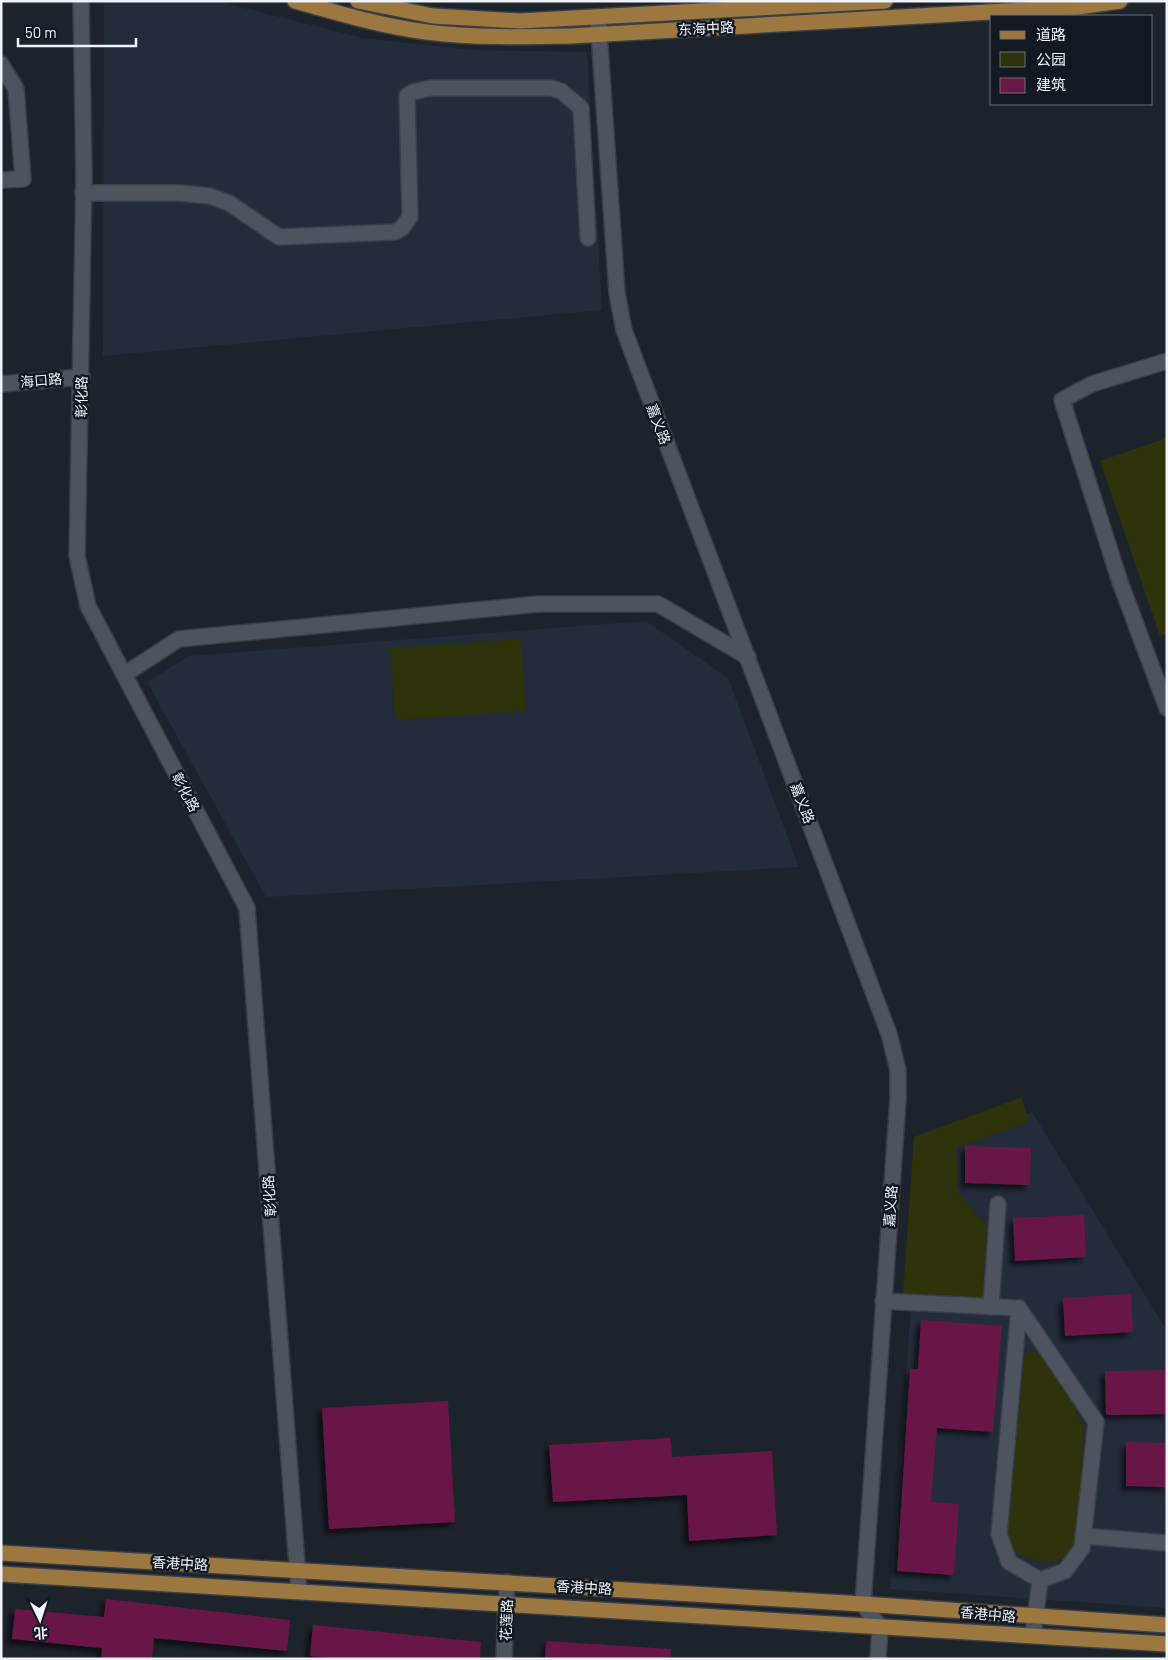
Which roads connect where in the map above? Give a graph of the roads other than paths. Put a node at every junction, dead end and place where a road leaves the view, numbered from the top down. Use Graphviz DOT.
graph roads {
  1 [pos="81,1"];
  2 [pos="295,1"];
  3 [pos="358,1"];
  4 [pos="884,1"];
  5 [pos="1120,1"];
  6 [pos="598,18"];
  7 [pos="600,35"];
  8 [pos="1,64"];
  9 [pos="1,180"];
  10 [pos="84,193"];
  11 [pos="588,238"];
  12 [pos="1167,361"];
  13 [pos="82,377"];
  14 [pos="1,384"];
  15 [pos="748,657"];
  16 [pos="124,674"];
  17 [pos="1167,708"];
  18 [pos="998,1204"];
  19 [pos="883,1301"];
  20 [pos="991,1307"];
  21 [pos="1019,1308"];
  22 [pos="1083,1536"];
  23 [pos="1167,1543"];
  24 [pos="1,1553"];
  25 [pos="298,1570"];
  26 [pos="1,1574"];
  27 [pos="1040,1580"];
  28 [pos="507,1582"];
  29 [pos="299,1591"];
  30 [pos="507,1604"];
  31 [pos="863,1604"];
  32 [pos="1035,1617"];
  33 [pos="1167,1625"];
  34 [pos="880,1627"];
  35 [pos="1033,1636"];
  36 [pos="1167,1644"];
  37 [pos="504,1659"];
  38 [pos="878,1659"];
  1 -- 10 [label="street, 彰化路"];
  2 -- 7 [label="main road, 东海中路"];
  3 -- 6 [label="main road, 东海中路"];
  4 -- 6 [label="main road, 东海中路"];
  5 -- 7 [label="main road, 东海中路"];
  6 -- 7 [label="street, 嘉义路"];
  7 -- 15 [label="street, 嘉义路"];
  8 -- 9 [label="street"];
  10 -- 11 [label="street"];
  10 -- 13 [label="street, 彰化路"];
  12 -- 17 [label="street"];
  13 -- 14 [label="street, 海口路"];
  13 -- 16 [label="street, 彰化路"];
  15 -- 16 [label="street"];
  15 -- 19 [label="street, 嘉义路"];
  16 -- 25 [label="street, 彰化路"];
  18 -- 20 [label="street"];
  19 -- 20 [label="street"];
  19 -- 31 [label="street, 嘉义路"];
  20 -- 21 [label="street"];
  21 -- 22 [label="street"];
  21 -- 27 [label="street"];
  22 -- 23 [label="street"];
  22 -- 27 [label="street"];
  24 -- 25 [label="main road, 香港中路"];
  25 -- 28 [label="main road, 香港中路"];
  25 -- 29 [label="street, 彰化路"];
  26 -- 29 [label="main road, 香港中路"];
  27 -- 32 [label="street"];
  28 -- 30 [label="street, 花莲路"];
  28 -- 31 [label="main road, 香港中路"];
  29 -- 30 [label="main road, 香港中路"];
  30 -- 34 [label="main road, 香港中路"];
  30 -- 37 [label="street, 花莲路"];
  31 -- 32 [label="main road, 香港中路"];
  31 -- 34 [label="street"];
  32 -- 33 [label="main road, 香港中路"];
  32 -- 35 [label="street"];
  34 -- 35 [label="main road, 香港中路"];
  34 -- 38 [label="street"];
  35 -- 36 [label="main road, 香港中路"];
}
